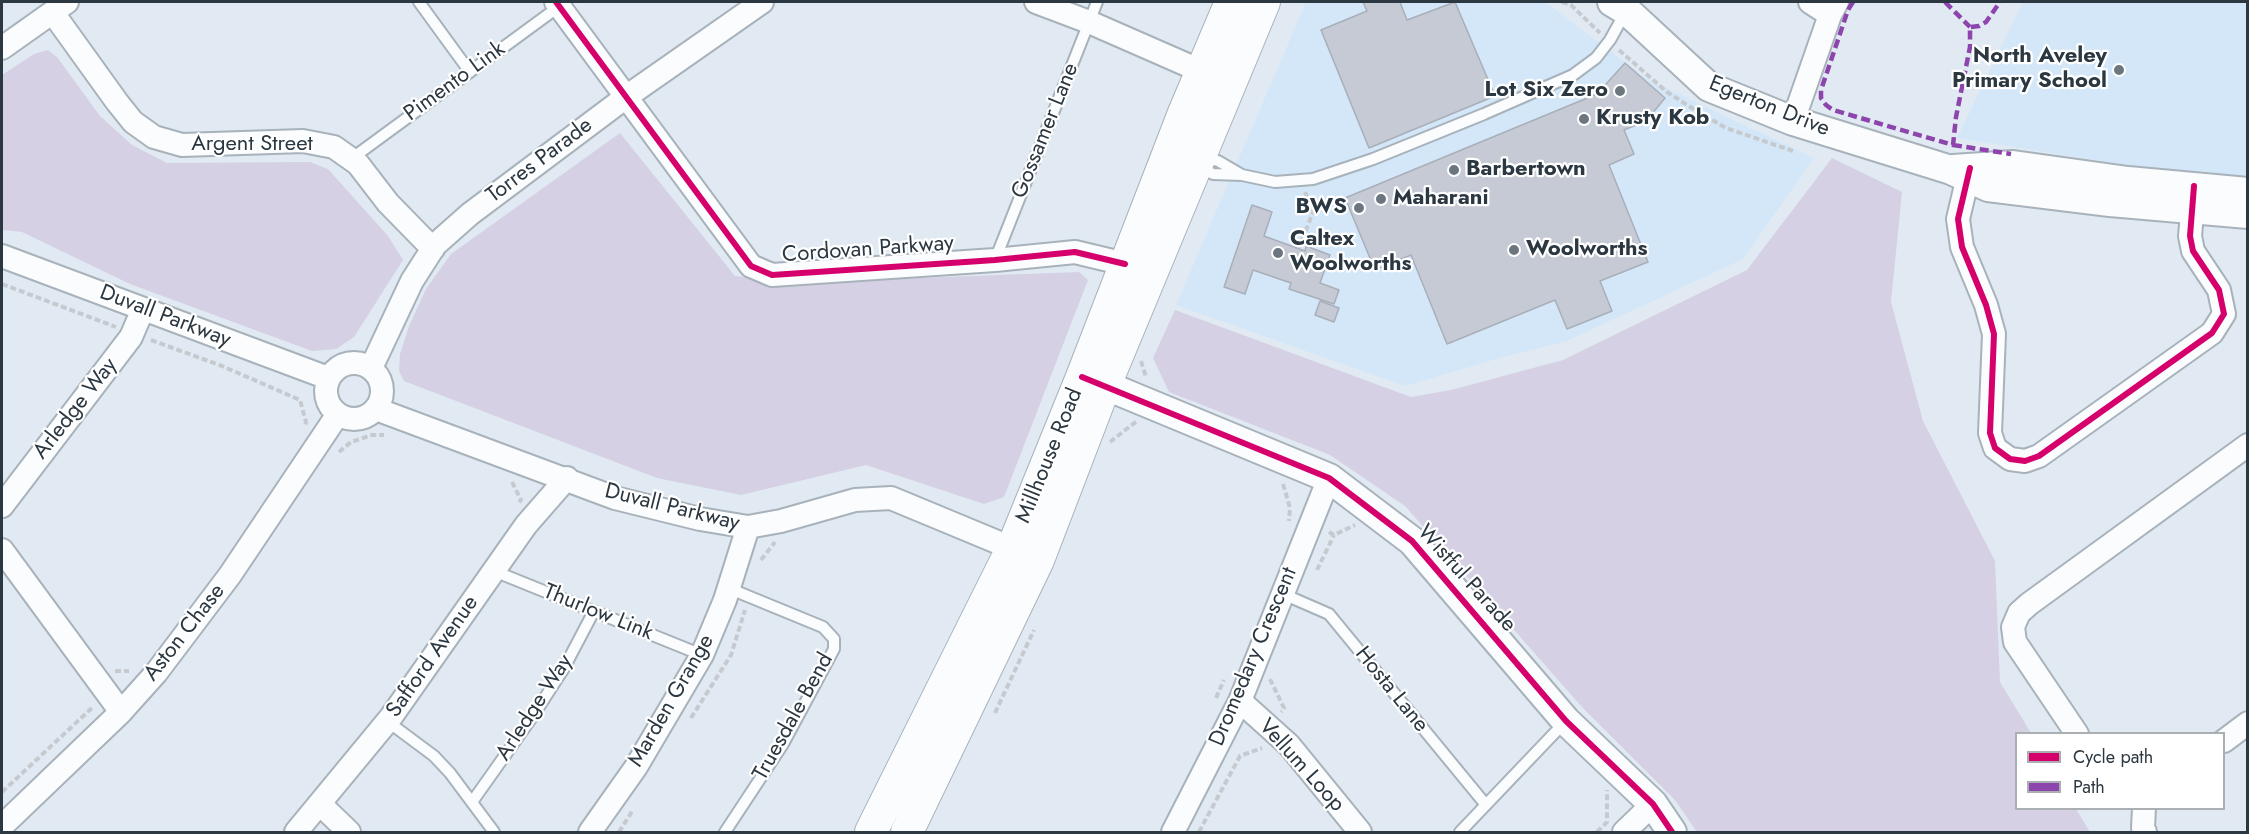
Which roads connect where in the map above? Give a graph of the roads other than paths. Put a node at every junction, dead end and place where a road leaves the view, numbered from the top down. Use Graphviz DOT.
graph roads {
  1 [pos="419,2"];
  2 [pos="762,2"];
  3 [pos="1036,2"];
  4 [pos="1232,2"];
  5 [pos="1264,2"];
  6 [pos="1810,2"];
  7 [pos="560,3"];
  8 [pos="1619,6"];
  9 [pos="60,7"];
  10 [pos="1834,8"];
  11 [pos="1093,12"];
  12 [pos="2,48"];
  13 [pos="1201,71"];
  14 [pos="470,72"];
  15 [pos="626,97"];
  16 [pos="1188,103"];
  17 [pos="1793,121"];
  18 [pos="1193,154"];
  19 [pos="351,159"];
  20 [pos="1963,172"];
  21 [pos="1166,189"];
  22 [pos="2247,192"];
  23 [pos="2193,198"];
  24 [pos="2247,214"];
  25 [pos="1139,229"];
  26 [pos="433,249"];
  27 [pos="2,256"];
  28 [pos="995,260"];
  29 [pos="1125,264"];
  30 [pos="143,309"];
  31 [pos="371,368"];
  32 [pos="328,378"];
  33 [pos="1094,381"];
  34 [pos="376,409"];
  35 [pos="338,414"];
  36 [pos="2247,445"];
  37 [pos="567,478"];
  38 [pos="1329,478"];
  39 [pos="2,506"];
  40 [pos="748,527"];
  41 [pos="2,550"];
  42 [pos="1025,553"];
  43 [pos="494,571"];
  44 [pos="728,588"];
  45 [pos="1293,598"];
  46 [pos="594,611"];
  47 [pos="702,655"];
  48 [pos="1240,701"];
  49 [pos="121,712"];
  50 [pos="387,721"];
  51 [pos="1566,721"];
  52 [pos="2247,723"];
  53 [pos="2076,732"];
  54 [pos="2225,740"];
  55 [pos="472,802"];
  56 [pos="1653,804"];
  57 [pos="321,805"];
  58 [pos="1486,805"];
  59 [pos="2144,810"];
  60 [pos="2,826"];
  61 [pos="879,830"];
  62 [pos="296,832"];
  63 [pos="349,832"];
  64 [pos="494,832"];
  65 [pos="590,832"];
  66 [pos="725,832"];
  67 [pos="907,832"];
  68 [pos="1173,832"];
  69 [pos="1360,832"];
  70 [pos="1460,832"];
  71 [pos="1624,832"];
  72 [pos="1672,832"];
  73 [pos="2145,832"];
  1 -- 14 [label="lane"];
  2 -- 15 [label="street, Torres Parade"];
  3 -- 11 [label="street"];
  4 -- 13 [label="main road, Millhouse Road"];
  5 -- 18 [label="main road, Millhouse Road"];
  6 -- 10 [label="street"];
  7 -- 14 [label="lane, Pimento Link"];
  7 -- 15 [label="street, Cordovan Parkway"];
  8 -- 17 [label="street, Egerton Drive"];
  8 -- 18 [label="lane"];
  9 -- 12 [label="street"];
  9 -- 19 [label="street, Argent Street"];
  10 -- 17 [label="street"];
  11 -- 13 [label="street"];
  11 -- 28 [label="lane, Gossamer Lane"];
  13 -- 16 [label="main road, Millhouse Road"];
  14 -- 19 [label="lane, Pimento Link"];
  15 -- 26 [label="street, Torres Parade"];
  15 -- 28 [label="street, Cordovan Parkway"];
  16 -- 18 [label="lane"];
  16 -- 25 [label="main road, Millhouse Road"];
  17 -- 20 [label="street, Egerton Drive"];
  18 -- 33 [label="main road, Millhouse Road"];
  19 -- 26 [label="street, Argent Street"];
  20 -- 23 [label="street, Egerton Drive"];
  20 -- 23 [label="street"];
  21 -- 25 [label="lane"];
  22 -- 23 [label="street, Egerton Drive"];
  23 -- 24 [label="street, Egerton Drive"];
  25 -- 29 [label="main road, Millhouse Road"];
  26 -- 31 [label="street, Torres Parade"];
  27 -- 30 [label="street, Duvall Parkway"];
  28 -- 29 [label="street, Cordovan Parkway"];
  29 -- 33 [label="main road, Millhouse Road"];
  30 -- 32 [label="street, Duvall Parkway"];
  30 -- 39 [label="street, Arledge Way"];
  31 -- 32 [label="street"];
  31 -- 34 [label="street"];
  32 -- 35 [label="street"];
  33 -- 38 [label="street, Wistful Parade"];
  33 -- 42 [label="main road, Millhouse Road"];
  34 -- 35 [label="street"];
  34 -- 37 [label="street, Duvall Parkway"];
  35 -- 49 [label="street, Aston Chase"];
  36 -- 53 [label="street"];
  37 -- 40 [label="street, Duvall Parkway"];
  37 -- 43 [label="street, Safford Avenue"];
  38 -- 45 [label="street, Dromedary Crescent"];
  38 -- 51 [label="street, Wistful Parade"];
  40 -- 42 [label="street, Duvall Parkway"];
  40 -- 44 [label="street, Marden Grange"];
  41 -- 49 [label="street"];
  42 -- 61 [label="main road, Millhouse Road"];
  42 -- 67 [label="main road, Millhouse Road"];
  43 -- 46 [label="lane, Thurlow Link"];
  43 -- 50 [label="street, Safford Avenue"];
  44 -- 47 [label="street, Marden Grange"];
  44 -- 66 [label="lane, Truesdale Bend"];
  45 -- 48 [label="street, Dromedary Crescent"];
  45 -- 58 [label="lane, Hosta Lane"];
  46 -- 47 [label="lane, Thurlow Link"];
  46 -- 55 [label="lane, Arledge Way"];
  47 -- 65 [label="street, Marden Grange"];
  48 -- 68 [label="street, Dromedary Crescent"];
  48 -- 69 [label="street, Vellum Loop"];
  49 -- 60 [label="street, Aston Chase"];
  50 -- 55 [label="lane"];
  50 -- 57 [label="street, Safford Avenue"];
  51 -- 56 [label="street, Wistful Parade"];
  51 -- 58 [label="lane"];
  52 -- 54 [label="street"];
  55 -- 64 [label="lane"];
  56 -- 71 [label="street"];
  56 -- 72 [label="street, Wistful Parade"];
  57 -- 62 [label="street, Safford Avenue"];
  57 -- 63 [label="street"];
  58 -- 70 [label="lane"];
  59 -- 73 [label="street"];
}
